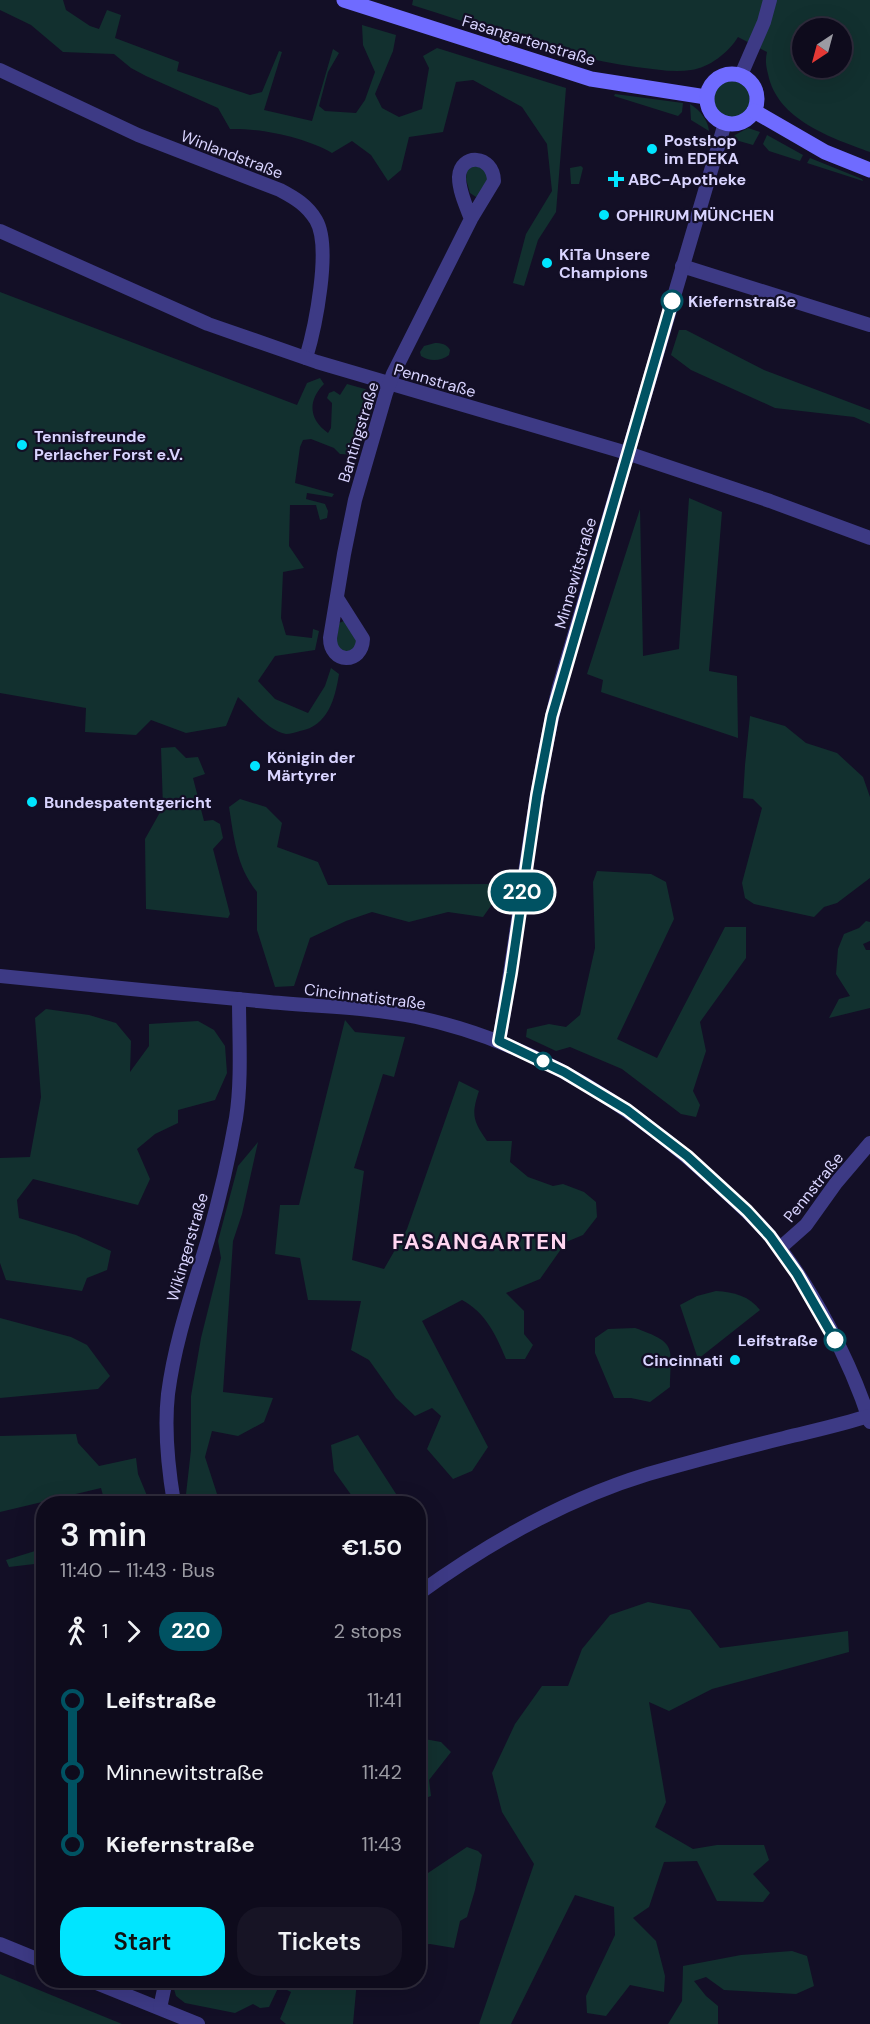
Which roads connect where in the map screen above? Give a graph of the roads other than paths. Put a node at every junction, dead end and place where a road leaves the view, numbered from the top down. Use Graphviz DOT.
graph roads {
  1 [pos="344,0"];
  2 [pos="770,0"];
  3 [pos="0,70"];
  4 [pos="741,75"];
  5 [pos="706,97"];
  6 [pos="754,111"];
  7 [pos="724,123"];
  8 [pos="870,170"];
  9 [pos="471,219"];
  10 [pos="0,231"];
  11 [pos="682,266"];
  12 [pos="870,325"];
  13 [pos="306,358"];
  14 [pos="389,383"];
  15 [pos="627,453"];
  16 [pos="870,538"];
  17 [pos="337,598"];
  18 [pos="0,976"];
  19 [pos="239,999"];
  20 [pos="499,1041"];
  21 [pos="870,1143"];
  22 [pos="780,1248"];
  23 [pos="869,1419"];
  24 [pos="173,1496"];
  25 [pos="426,1589"];
  26 [pos="0,1944"];
  27 [pos="36,1959"];
  28 [pos="109,1988"];
  29 [pos="164,1988"];
  30 [pos="159,2008"];
  31 [pos="198,2024"];
  1 -- 5 [label="street, Fasangartenstraße"];
  2 -- 4 [label="street"];
  3 -- 13 [label="street, Winlandstraße"];
  4 -- 5 [label="street"];
  4 -- 6 [label="street"];
  5 -- 7 [label="street"];
  6 -- 7 [label="street"];
  6 -- 8 [label="street"];
  7 -- 11 [label="street, Minnewitstraße"];
  9 -- 14 [label="street, Bantingstraße"];
  10 -- 13 [label="street, Pennstraße"];
  11 -- 12 [label="street"];
  11 -- 15 [label="street, Minnewitstraße"];
  13 -- 14 [label="street, Pennstraße"];
  14 -- 15 [label="street, Pennstraße"];
  14 -- 17 [label="street, Bantingstraße"];
  15 -- 16 [label="street, Pennstraße"];
  15 -- 20 [label="street, Minnewitstraße"];
  18 -- 19 [label="street, Cincinnatistraße"];
  19 -- 20 [label="street, Cincinnatistraße"];
  19 -- 24 [label="street, Wikingerstraße"];
  20 -- 22 [label="street, Cincinnatistraße"];
  21 -- 22 [label="street, Pennstraße"];
  22 -- 23 [label="street, Cincinnatistraße"];
  23 -- 25 [label="street"];
  26 -- 27 [label="street"];
  28 -- 30 [label="street"];
  29 -- 30 [label="street"];
  30 -- 31 [label="street"];
}
